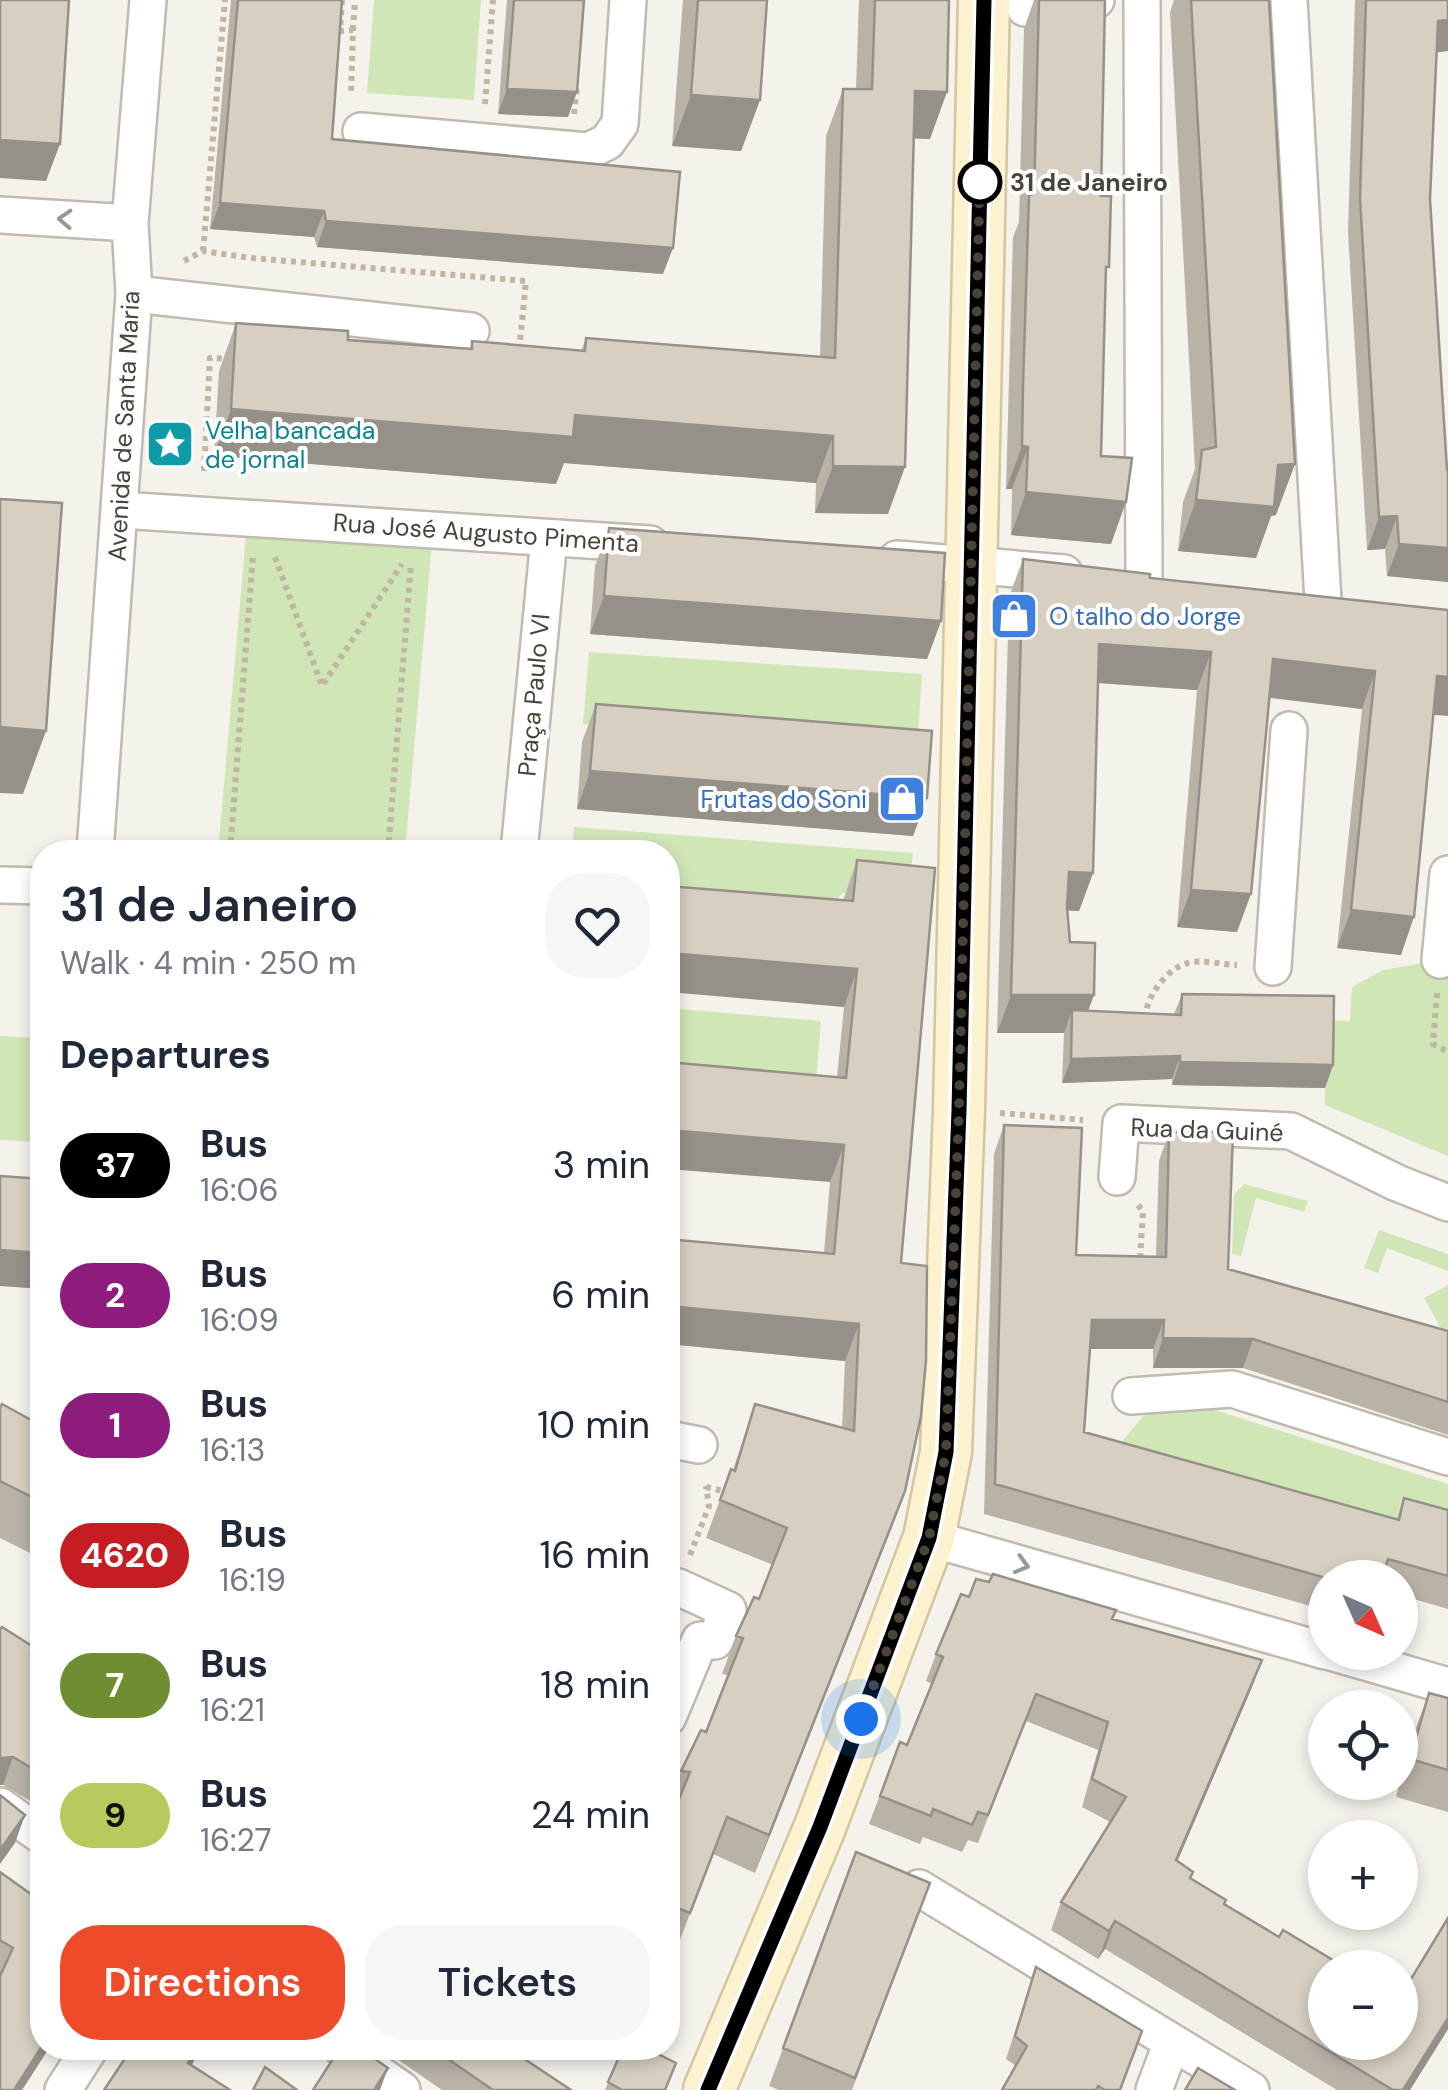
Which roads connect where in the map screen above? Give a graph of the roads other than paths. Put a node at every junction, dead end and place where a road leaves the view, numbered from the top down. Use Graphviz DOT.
graph roads {
  1 [pos="148,0"];
  2 [pos="628,0"];
  3 [pos="1096,0"];
  4 [pos="1142,0"];
  5 [pos="1289,0"];
  6 [pos="1004,4"];
  7 [pos="361,118"];
  8 [pos="0,215"];
  9 [pos="130,222"];
  10 [pos="134,294"];
  11 [pos="471,331"];
  12 [pos="120,510"];
  13 [pos="549,538"];
  14 [pos="682,546"];
  15 [pos="874,558"];
  16 [pos="970,564"];
  17 [pos="1144,581"];
  18 [pos="1183,585"];
  19 [pos="1282,596"];
  20 [pos="1324,600"];
  21 [pos="1359,604"];
  22 [pos="1289,730"];
  23 [pos="96,840"];
  24 [pos="520,840"];
  25 [pos="1448,874"];
  26 [pos="0,885"];
  27 [pos="30,886"];
  28 [pos="1440,960"];
  29 [pos="1273,967"];
  30 [pos="1117,1176"];
  31 [pos="1448,1203"];
  32 [pos="1131,1396"];
  33 [pos="1448,1457"];
  34 [pos="929,1538"];
  35 [pos="680,1588"];
  36 [pos="1308,1646"];
  37 [pos="1392,1670"];
  38 [pos="1448,1686"];
  39 [pos="680,1688"];
  40 [pos="0,1806"];
  41 [pos="30,1827"];
  42 [pos="919,1888"];
  43 [pos="1172,2042"];
  44 [pos="83,2060"];
  45 [pos="359,2060"];
  46 [pos="64,2090"];
  47 [pos="402,2090"];
  48 [pos="708,2090"];
  49 [pos="1154,2090"];
  50 [pos="1251,2090"];
  1 -- 9 [label="street, Avenida de Santa Maria"];
  2 -- 7 [label="street"];
  3 -- 6 [label="street"];
  4 -- 17 [label="street"];
  5 -- 20 [label="street"];
  6 -- 16 [label="street"];
  9 -- 8 [label="street, one-way"];
  9 -- 10 [label="street, Avenida de Santa Maria"];
  10 -- 11 [label="street"];
  10 -- 12 [label="street, Avenida de Santa Maria"];
  12 -- 13 [label="street, Rua José Augusto Pimenta"];
  12 -- 23 [label="street, Avenida de Santa Maria"];
  13 -- 14 [label="street, Rua José Augusto Pimenta"];
  13 -- 24 [label="street, Praça Paulo VI"];
  15 -- 16 [label="street"];
  16 -- 17 [label="street"];
  16 -- 34 [label="street"];
  17 -- 18 [label="street"];
  19 -- 20 [label="street"];
  20 -- 21 [label="street"];
  22 -- 29 [label="street"];
  25 -- 28 [label="street"];
  26 -- 27 [label="street"];
  30 -- 31 [label="street, Rua da Guiné"];
  32 -- 33 [label="street"];
  34 -- 36 [label="street, one-way"];
  34 -- 48 [label="street"];
  35 -- 39 [label="street"];
  37 -- 38 [label="street"];
  40 -- 41 [label="street"];
  42 -- 43 [label="street"];
  43 -- 49 [label="street"];
  43 -- 50 [label="street"];
  44 -- 46 [label="street"];
  45 -- 47 [label="street"];
}
